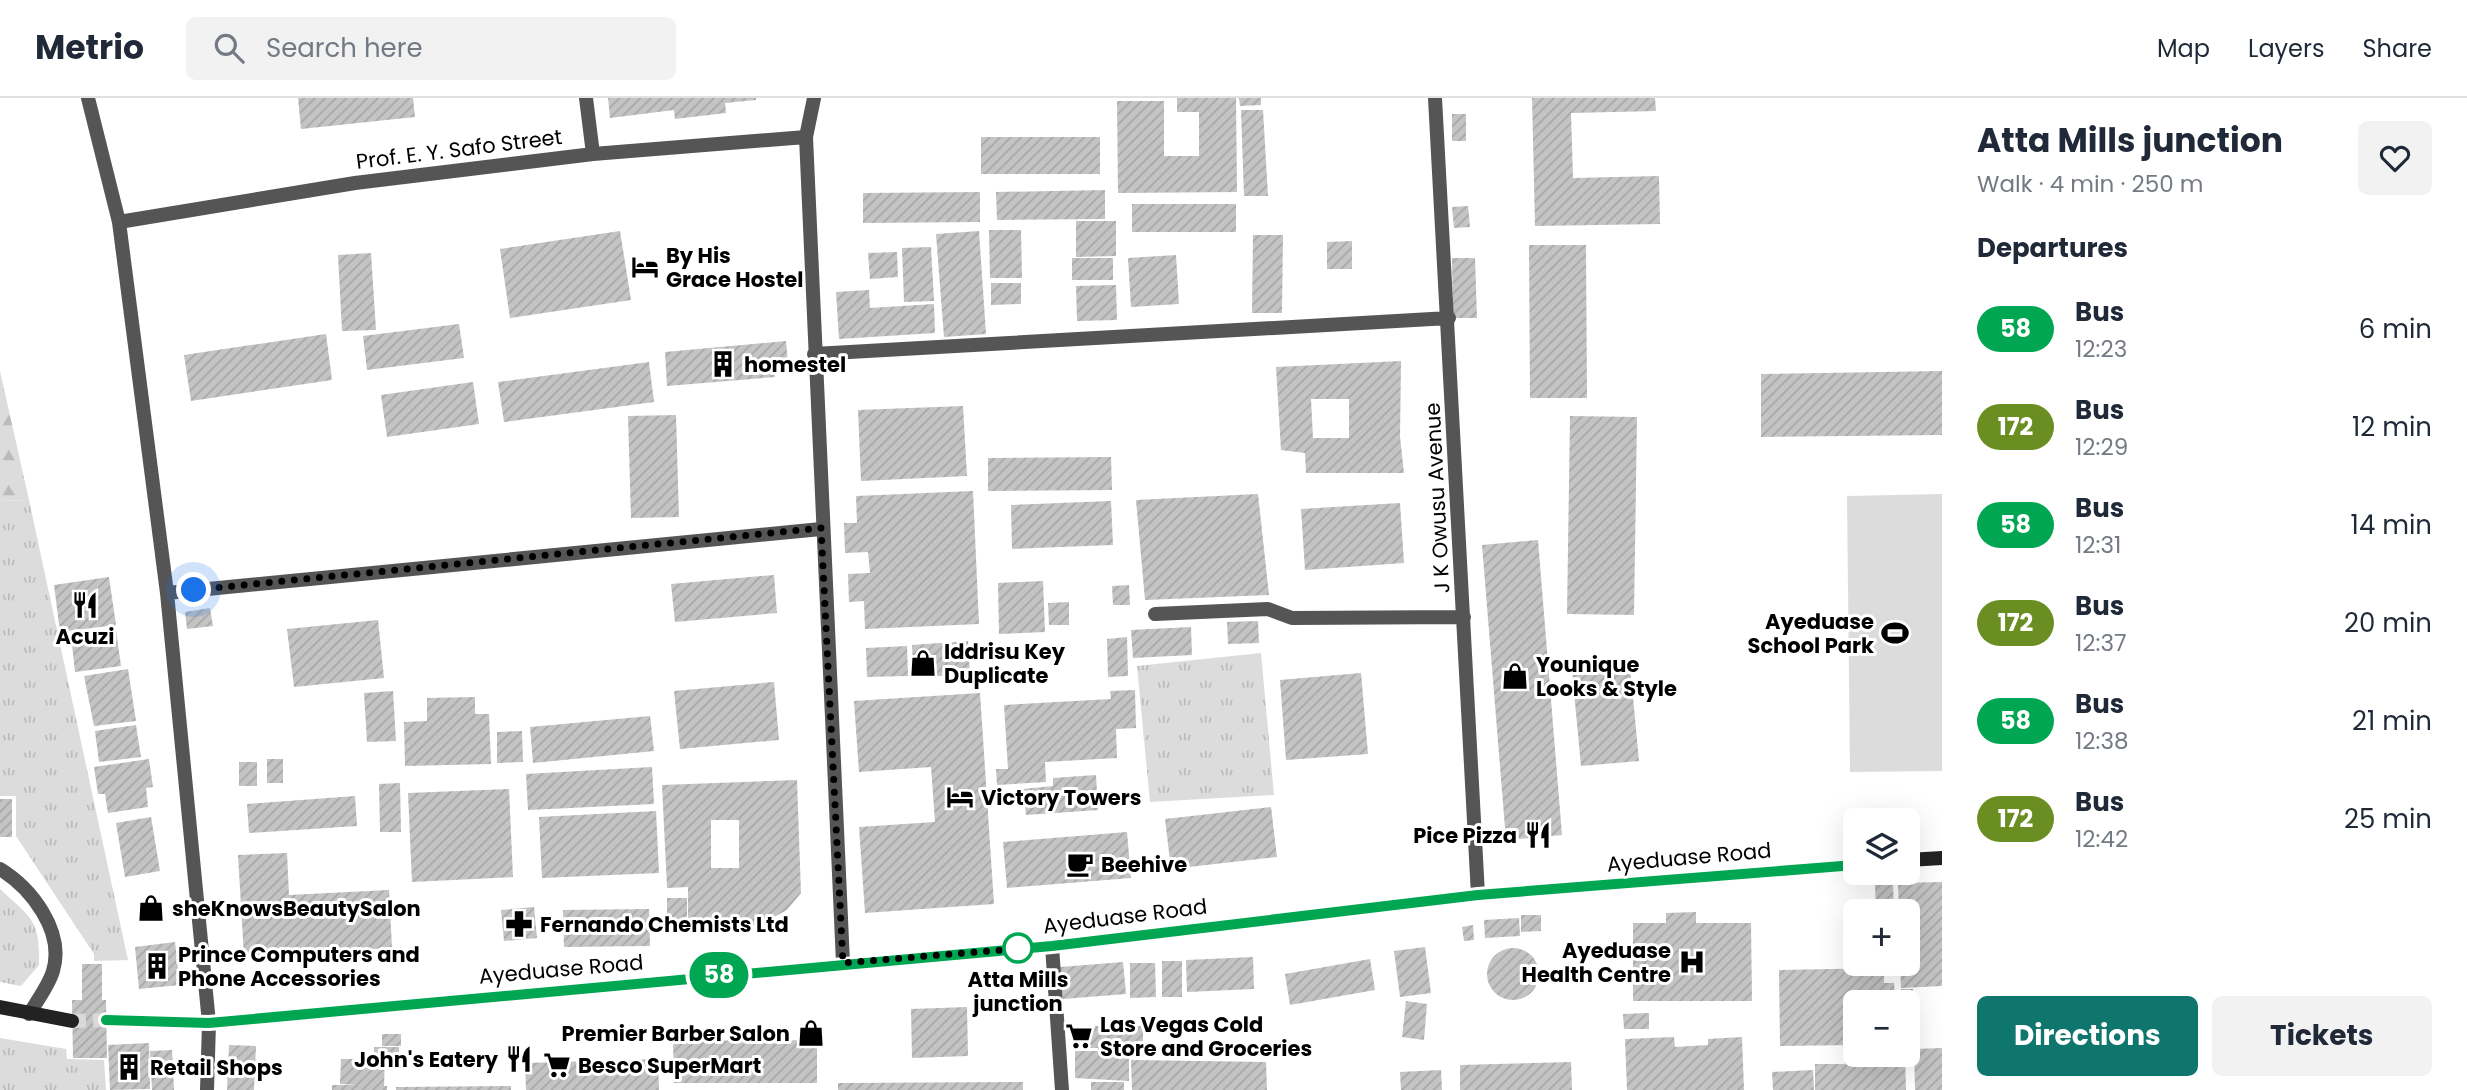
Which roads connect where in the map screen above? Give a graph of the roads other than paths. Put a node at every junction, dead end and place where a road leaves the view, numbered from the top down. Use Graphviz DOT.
graph roads {
  1 [pos="88,98"];
  2 [pos="586,98"];
  3 [pos="814,98"];
  4 [pos="1435,98"];
  5 [pos="806,137"];
  6 [pos="593,154"];
  7 [pos="119,222"];
  8 [pos="1449,318"];
  9 [pos="814,354"];
  10 [pos="821,528"];
  11 [pos="167,593"];
  12 [pos="1155,614"];
  13 [pos="1464,617"];
  14 [pos="1942,858"];
  15 [pos="1920,859"];
  16 [pos="1843,866"];
  17 [pos="0,869"];
  18 [pos="1478,895"];
  19 [pos="1052,946"];
  20 [pos="843,963"];
  21 [pos="0,1007"];
  22 [pos="29,1014"];
  23 [pos="106,1020"];
  24 [pos="72,1021"];
  25 [pos="209,1023"];
  26 [pos="207,1090"];
  27 [pos="1062,1090"];
  1 -- 7 [label="street"];
  2 -- 6 [label="street"];
  3 -- 5 [label="street"];
  4 -- 8 [label="street, J K Owusu Avenue"];
  5 -- 6 [label="street, Prof. E. Y. Safo Street"];
  5 -- 9 [label="street"];
  6 -- 7 [label="street, Prof. E. Y. Safo Street"];
  7 -- 11 [label="street"];
  8 -- 9 [label="street"];
  8 -- 13 [label="street, J K Owusu Avenue"];
  9 -- 10 [label="street"];
  10 -- 11 [label="street"];
  10 -- 20 [label="street"];
  11 -- 25 [label="street"];
  12 -- 13 [label="street"];
  13 -- 18 [label="street, J K Owusu Avenue"];
  14 -- 15 [label="street"];
  16 -- 18 [label="street, Ayeduase Road"];
  17 -- 22 [label="street"];
  18 -- 19 [label="street, Ayeduase Road"];
  19 -- 20 [label="street, Ayeduase Road"];
  19 -- 27 [label="street"];
  20 -- 25 [label="street, Ayeduase Road"];
  21 -- 22 [label="street"];
  22 -- 24 [label="street"];
  23 -- 25 [label="street, Ayeduase Road"];
  25 -- 26 [label="street"];
}
